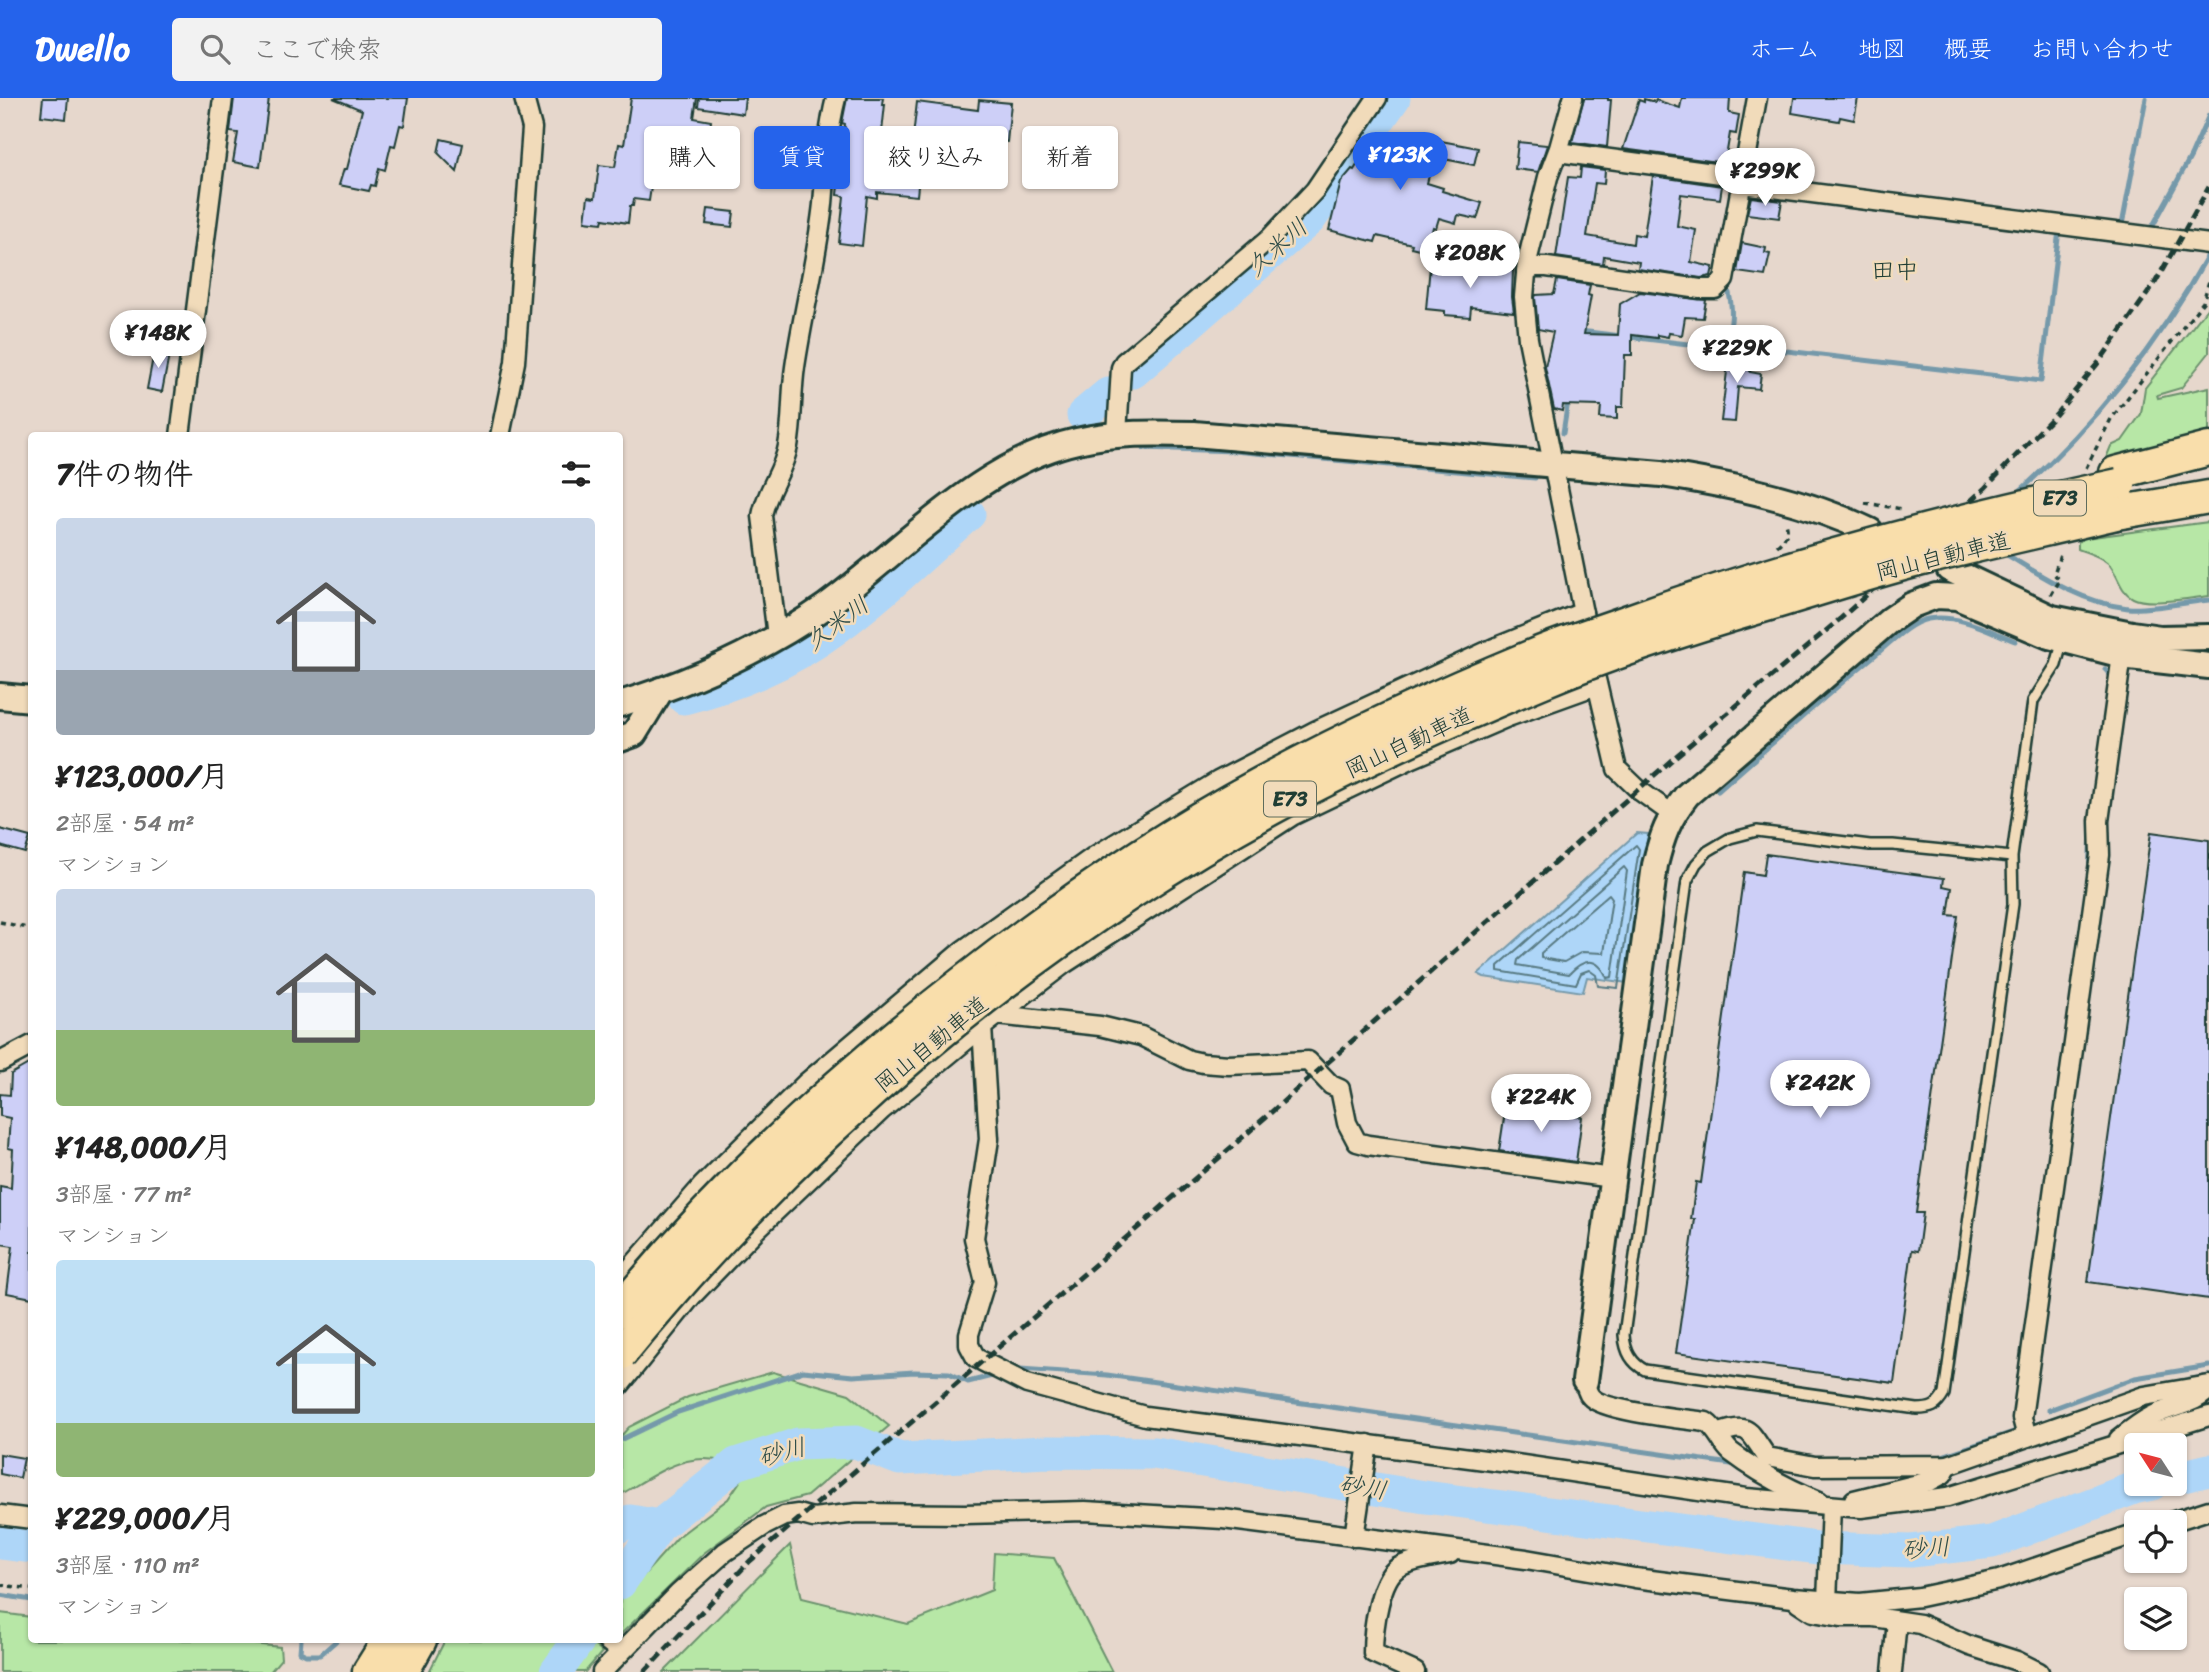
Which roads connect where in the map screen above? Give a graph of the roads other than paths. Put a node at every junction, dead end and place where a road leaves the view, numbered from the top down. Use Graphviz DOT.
graph roads {
  1 [pos="223,98"];
  2 [pos="524,98"];
  3 [pos="836,98"];
  4 [pos="1377,98"];
  5 [pos="1573,98"];
  6 [pos="1757,98"];
  7 [pos="1558,152"];
  8 [pos="1743,181"];
  9 [pos="2209,244"];
  10 [pos="1526,271"];
  11 [pos="181,432"];
  12 [pos="501,432"];
  13 [pos="1117,434"];
  14 [pos="2209,449"];
  15 [pos="1555,466"];
  16 [pos="2209,468"];
  17 [pos="2109,486"];
  18 [pos="2209,497"];
  19 [pos="1870,531"];
  20 [pos="1949,569"];
  21 [pos="1583,612"];
  22 [pos="777,636"];
  23 [pos="2209,637"];
  24 [pos="2064,640"];
  25 [pos="2122,655"];
  26 [pos="2209,666"];
  27 [pos="1597,685"];
  28 [pos="661,690"];
  29 [pos="0,696"];
  30 [pos="28,699"];
  31 [pos="623,703"];
  32 [pos="623,738"];
  33 [pos="1672,814"];
  34 [pos="2012,857"];
  35 [pos="997,1016"];
  36 [pos="982,1027"];
  37 [pos="28,1047"];
  38 [pos="0,1062"];
  39 [pos="1612,1178"];
  40 [pos="623,1277"];
  41 [pos="623,1308"];
  42 [pos="623,1350"];
  43 [pos="623,1381"];
  44 [pos="1585,1381"];
  45 [pos="2209,1386"];
  46 [pos="2209,1416"];
  47 [pos="2026,1431"];
  48 [pos="1718,1434"];
  49 [pos="2111,1446"];
  50 [pos="1367,1448"];
  51 [pos="1948,1465"];
  52 [pos="1837,1509"];
  53 [pos="2209,1510"];
  54 [pos="0,1515"];
  55 [pos="2187,1517"];
  56 [pos="28,1518"];
  57 [pos="1355,1532"];
  58 [pos="2124,1538"];
  59 [pos="1462,1551"];
  60 [pos="1827,1597"];
  61 [pos="1793,1598"];
  62 [pos="1897,1621"];
  63 [pos="386,1643"];
  64 [pos="419,1643"];
  65 [pos="610,1643"];
  66 [pos="621,1652"];
  67 [pos="369,1672"];
  68 [pos="401,1672"];
  69 [pos="602,1672"];
  70 [pos="1415,1672"];
  71 [pos="1892,1672"];
  72 [pos="2039,1672"];
  1 -- 11 [label="street"];
  2 -- 12 [label="street"];
  3 -- 22 [label="street"];
  4 -- 13 [label="street"];
  5 -- 7 [label="street"];
  6 -- 8 [label="street"];
  7 -- 8 [label="street"];
  7 -- 10 [label="street"];
  8 -- 9 [label="street"];
  8 -- 10 [label="street"];
  10 -- 15 [label="street"];
  13 -- 15 [label="street"];
  13 -- 22 [label="street"];
  14 -- 17 [label="highway"];
  15 -- 19 [label="street"];
  15 -- 21 [label="street"];
  16 -- 17 [label="highway, 岡山自動車道 / E73"];
  17 -- 18 [label="highway, 岡山自動車道 / E73"];
  17 -- 41 [label="highway, 岡山自動車道 / E73, bridge"];
  17 -- 42 [label="highway, 岡山自動車道 / E73, bridge"];
  20 -- 23 [label="street"];
  21 -- 27 [label="street"];
  21 -- 40 [label="street"];
  22 -- 28 [label="street"];
  24 -- 25 [label="street"];
  24 -- 33 [label="street"];
  24 -- 34 [label="lane"];
  25 -- 26 [label="street"];
  25 -- 47 [label="street"];
  27 -- 33 [label="street"];
  27 -- 35 [label="street"];
  28 -- 31 [label="street"];
  28 -- 32 [label="street"];
  29 -- 30 [label="street"];
  33 -- 39 [label="street"];
  34 -- 34 [label="lane"];
  35 -- 36 [label="street"];
  35 -- 39 [label="street"];
  36 -- 43 [label="street"];
  36 -- 50 [label="street"];
  37 -- 38 [label="street"];
  39 -- 44 [label="street"];
  44 -- 48 [label="street"];
  45 -- 47 [label="street"];
  45 -- 49 [label="street"];
  46 -- 49 [label="street"];
  47 -- 51 [label="street"];
  48 -- 51 [label="street"];
  48 -- 52 [label="street"];
  49 -- 52 [label="street"];
  50 -- 52 [label="street"];
  50 -- 57 [label="street"];
  51 -- 52 [label="street"];
  52 -- 60 [label="street"];
  53 -- 55 [label="street"];
  54 -- 56 [label="street"];
  57 -- 59 [label="street"];
  57 -- 66 [label="street"];
  58 -- 60 [label="street"];
  59 -- 61 [label="street"];
  59 -- 70 [label="street"];
  60 -- 61 [label="street"];
  61 -- 62 [label="street"];
  62 -- 71 [label="street"];
  62 -- 72 [label="street"];
  63 -- 67 [label="highway"];
  64 -- 68 [label="highway"];
  65 -- 66 [label="street"];
  66 -- 69 [label="street"];
}
